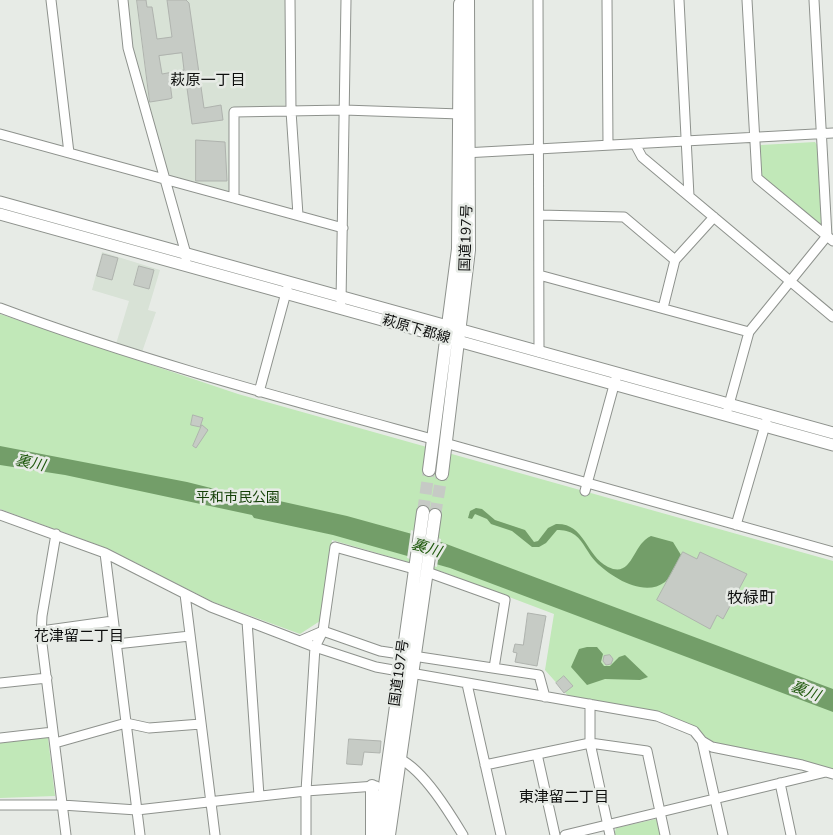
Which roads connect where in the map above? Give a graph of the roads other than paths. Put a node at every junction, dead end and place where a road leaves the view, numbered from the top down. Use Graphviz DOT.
graph roads {
  1 [pos="52,0"];
  2 [pos="123,0"];
  3 [pos="290,0"];
  4 [pos="346,0"];
  5 [pos="460,0"];
  6 [pos="468,0"];
  7 [pos="538,0"];
  8 [pos="608,0"];
  9 [pos="679,0"];
  10 [pos="747,0"];
  11 [pos="814,0"];
  12 [pos="344,110"];
  13 [pos="291,111"];
  14 [pos="460,114"];
  15 [pos="833,133"];
  16 [pos="0,134"];
  17 [pos="823,134"];
  18 [pos="754,138"];
  19 [pos="686,141"];
  20 [pos="635,144"];
  21 [pos="608,145"];
  22 [pos="538,149"];
  23 [pos="69,153"];
  24 [pos="465,153"];
  25 [pos="166,179"];
  26 [pos="689,196"];
  27 [pos="234,198"];
  28 [pos="0,202"];
  29 [pos="0,214"];
  30 [pos="298,215"];
  31 [pos="538,215"];
  32 [pos="714,217"];
  33 [pos="343,228"];
  34 [pos="830,239"];
  35 [pos="185,260"];
  36 [pos="675,260"];
  37 [pos="539,275"];
  38 [pos="791,282"];
  39 [pos="288,288"];
  40 [pos="341,303"];
  41 [pos="0,308"];
  42 [pos="663,308"];
  43 [pos="833,317"];
  44 [pos="446,332"];
  45 [pos="750,332"];
  46 [pos="459,336"];
  47 [pos="539,352"];
  48 [pos="616,379"];
  49 [pos="259,392"];
  50 [pos="728,410"];
  51 [pos="766,421"];
  52 [pos="833,433"];
  53 [pos="432,439"];
  54 [pos="445,443"];
  55 [pos="833,445"];
  56 [pos="429,470"];
  57 [pos="442,474"];
  58 [pos="586,487"];
  59 [pos="0,515"];
  60 [pos="736,524"];
  61 [pos="56,534"];
  62 [pos="833,552"];
  63 [pos="105,554"];
  64 [pos="415,564"];
  65 [pos="428,568"];
  66 [pos="185,594"];
  67 [pos="113,620"];
  68 [pos="247,621"];
  69 [pos="41,631"];
  70 [pos="323,631"];
  71 [pos="190,636"];
  72 [pos="300,641"];
  73 [pos="116,644"];
  74 [pos="315,647"];
  75 [pos="409,655"];
  76 [pos="494,668"];
  77 [pos="406,672"];
  78 [pos="47,678"];
  79 [pos="0,683"];
  80 [pos="467,684"];
  81 [pos="546,697"];
  82 [pos="590,704"];
  83 [pos="126,723"];
  84 [pos="201,724"];
  85 [pos="54,732"];
  86 [pos="0,738"];
  87 [pos="702,741"];
  88 [pos="55,743"];
  89 [pos="590,743"];
  90 [pos="537,754"];
  91 [pos="400,758"];
  92 [pos="485,765"];
  93 [pos="830,773"];
  94 [pos="780,783"];
  95 [pos="372,786"];
  96 [pos="390,786"];
  97 [pos="306,791"];
  98 [pos="259,796"];
  99 [pos="715,799"];
  100 [pos="211,802"];
  101 [pos="0,805"];
  102 [pos="62,805"];
  103 [pos="137,810"];
  104 [pos="660,812"];
  105 [pos="608,825"];
  106 [pos="66,835"];
  107 [pos="140,835"];
  108 [pos="216,835"];
  109 [pos="306,835"];
  110 [pos="372,835"];
  111 [pos="378,835"];
  112 [pos="389,835"];
  113 [pos="463,835"];
  114 [pos="501,835"];
  115 [pos="556,835"];
  116 [pos="565,835"];
  117 [pos="610,835"];
  118 [pos="665,835"];
  119 [pos="722,835"];
  120 [pos="791,835"];
  1 -- 23 [label="street"];
  2 -- 25 [label="street"];
  3 -- 13 [label="street"];
  4 -- 12 [label="street"];
  5 -- 14 [label="highway, 国道197号"];
  6 -- 24 [label="highway, 国道197号"];
  7 -- 22 [label="street"];
  8 -- 21 [label="street"];
  9 -- 19 [label="street"];
  10 -- 18 [label="street"];
  11 -- 17 [label="street"];
  12 -- 13 [label="street"];
  12 -- 14 [label="street"];
  12 -- 33 [label="street"];
  13 -- 27 [label="street"];
  13 -- 30 [label="street"];
  14 -- 24 [label="highway, 国道197号"];
  15 -- 17 [label="street"];
  16 -- 23 [label="street"];
  17 -- 18 [label="street"];
  17 -- 34 [label="street"];
  18 -- 19 [label="street"];
  18 -- 34 [label="street"];
  19 -- 20 [label="street"];
  19 -- 26 [label="street"];
  20 -- 21 [label="street"];
  20 -- 26 [label="street"];
  21 -- 22 [label="street"];
  22 -- 24 [label="street"];
  22 -- 31 [label="street"];
  23 -- 25 [label="street"];
  24 -- 44 [label="highway, 国道197号"];
  24 -- 46 [label="highway, 国道197号"];
  25 -- 27 [label="street"];
  25 -- 35 [label="street"];
  26 -- 32 [label="street"];
  27 -- 30 [label="street"];
  28 -- 35 [label="main road, 萩原下郡線"];
  29 -- 35 [label="main road, 萩原下郡線"];
  30 -- 33 [label="street"];
  31 -- 36 [label="street"];
  31 -- 37 [label="street"];
  32 -- 36 [label="street"];
  32 -- 38 [label="street"];
  33 -- 40 [label="street"];
  34 -- 38 [label="street"];
  35 -- 39 [label="main road, 萩原下郡線"];
  36 -- 42 [label="street"];
  37 -- 42 [label="street"];
  37 -- 47 [label="street"];
  38 -- 43 [label="street"];
  38 -- 45 [label="street"];
  39 -- 40 [label="main road, 萩原下郡線"];
  39 -- 49 [label="street"];
  40 -- 44 [label="main road, 萩原下郡線"];
  41 -- 49 [label="street"];
  42 -- 45 [label="street"];
  44 -- 46 [label="main road, 萩原下郡線"];
  44 -- 53 [label="highway, 国道197号"];
  45 -- 50 [label="street"];
  46 -- 47 [label="main road, 萩原下郡線"];
  46 -- 48 [label="main road, 萩原下郡線"];
  46 -- 54 [label="highway, 国道197号"];
  47 -- 48 [label="main road, 萩原下郡線"];
  48 -- 50 [label="main road, 萩原下郡線"];
  48 -- 58 [label="street"];
  49 -- 53 [label="street"];
  50 -- 51 [label="main road, 萩原下郡線"];
  51 -- 52 [label="main road, 萩原下郡線"];
  51 -- 55 [label="main road, 萩原下郡線"];
  51 -- 60 [label="street"];
  53 -- 56 [label="highway, 国道197号"];
  54 -- 57 [label="highway, 国道197号"];
  54 -- 58 [label="street"];
  58 -- 60 [label="street"];
  59 -- 61 [label="street"];
  60 -- 62 [label="street"];
  61 -- 63 [label="street"];
  61 -- 69 [label="street"];
  63 -- 66 [label="street"];
  63 -- 67 [label="street"];
  64 -- 65 [label="highway, 国道197号"];
  64 -- 70 [label="street"];
  64 -- 75 [label="highway, 国道197号"];
  65 -- 75 [label="highway, 国道197号"];
  65 -- 76 [label="street"];
  66 -- 68 [label="street"];
  66 -- 71 [label="street"];
  67 -- 69 [label="street"];
  67 -- 73 [label="street"];
  68 -- 72 [label="street"];
  68 -- 98 [label="street"];
  69 -- 78 [label="street"];
  70 -- 72 [label="street"];
  70 -- 74 [label="street"];
  70 -- 75 [label="street"];
  71 -- 73 [label="street"];
  71 -- 84 [label="street"];
  72 -- 74 [label="street"];
  73 -- 83 [label="street"];
  74 -- 77 [label="street"];
  74 -- 97 [label="street"];
  75 -- 76 [label="street"];
  75 -- 77 [label="highway, 国道197号"];
  76 -- 81 [label="street"];
  77 -- 80 [label="street"];
  77 -- 91 [label="highway, 国道197号"];
  77 -- 96 [label="highway, 国道197号"];
  78 -- 79 [label="street"];
  78 -- 85 [label="street"];
  80 -- 81 [label="street"];
  80 -- 92 [label="street"];
  81 -- 82 [label="street"];
  82 -- 87 [label="street"];
  82 -- 89 [label="street"];
  83 -- 84 [label="street"];
  83 -- 88 [label="street"];
  83 -- 103 [label="street"];
  84 -- 100 [label="street"];
  85 -- 86 [label="street"];
  85 -- 88 [label="street"];
  87 -- 93 [label="street"];
  87 -- 99 [label="street"];
  88 -- 102 [label="street"];
  89 -- 90 [label="street"];
  89 -- 104 [label="street"];
  89 -- 105 [label="street"];
  90 -- 92 [label="street"];
  90 -- 115 [label="street"];
  91 -- 96 [label="highway, 国道197号"];
  91 -- 113 [label="street"];
  92 -- 114 [label="street"];
  93 -- 94 [label="street"];
  94 -- 99 [label="street"];
  94 -- 120 [label="street"];
  95 -- 96 [label="street"];
  95 -- 97 [label="street"];
  95 -- 110 [label="highway"];
  96 -- 111 [label="highway, 国道197号"];
  96 -- 112 [label="highway, 国道197号"];
  97 -- 98 [label="street"];
  97 -- 109 [label="street"];
  98 -- 100 [label="street"];
  99 -- 104 [label="street"];
  99 -- 119 [label="street"];
  100 -- 103 [label="street"];
  100 -- 108 [label="street"];
  101 -- 102 [label="street"];
  102 -- 103 [label="street"];
  102 -- 106 [label="street"];
  103 -- 107 [label="street"];
  104 -- 105 [label="street"];
  104 -- 118 [label="street"];
  105 -- 116 [label="street"];
  105 -- 117 [label="street"];
}
